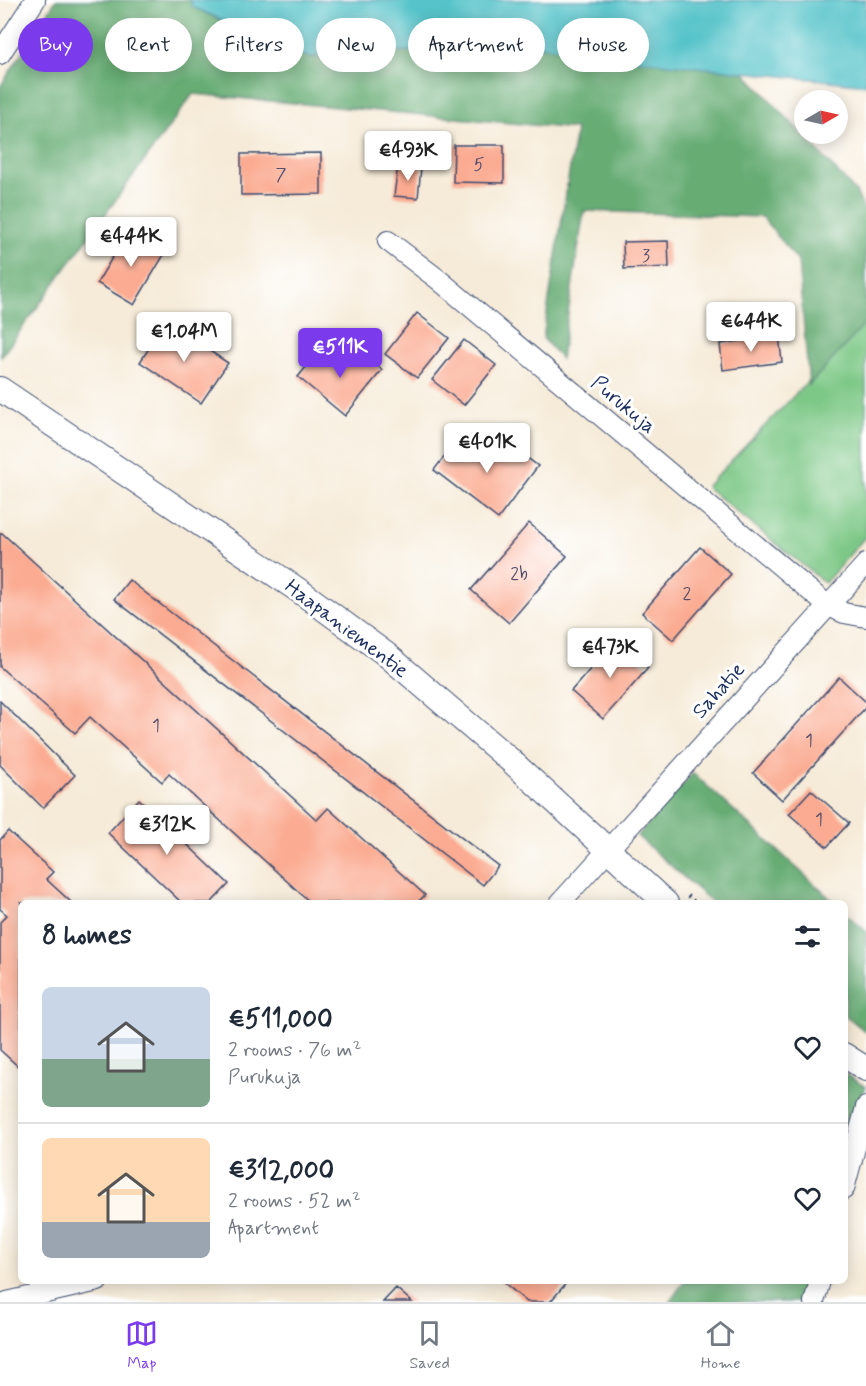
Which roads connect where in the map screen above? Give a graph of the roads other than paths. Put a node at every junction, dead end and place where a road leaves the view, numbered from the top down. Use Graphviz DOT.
graph roads {
  1 [pos="35,0"];
  2 [pos="0,54"];
  3 [pos="388,241"];
  4 [pos="0,389"];
  5 [pos="866,564"];
  6 [pos="827,605"];
  7 [pos="866,617"];
  8 [pos="608,849"];
  9 [pos="563,900"];
  10 [pos="663,900"];
  11 [pos="848,1057"];
  12 [pos="866,1069"];
  13 [pos="866,1107"];
  14 [pos="848,1174"];
  15 [pos="85,1284"];
  16 [pos="819,1284"];
  17 [pos="7,1302"];
  18 [pos="814,1302"];
  1 -- 2 [label="street"];
  3 -- 6 [label="street, Purukuja"];
  4 -- 8 [label="street, Haapaniementie"];
  5 -- 6 [label="street, Sahatie"];
  6 -- 7 [label="street"];
  6 -- 8 [label="street, Sahatie"];
  8 -- 9 [label="street, Sahatie"];
  8 -- 10 [label="street, Haapaniementie"];
  11 -- 12 [label="street"];
  13 -- 14 [label="street"];
  15 -- 17 [label="street"];
  16 -- 18 [label="street"];
}
